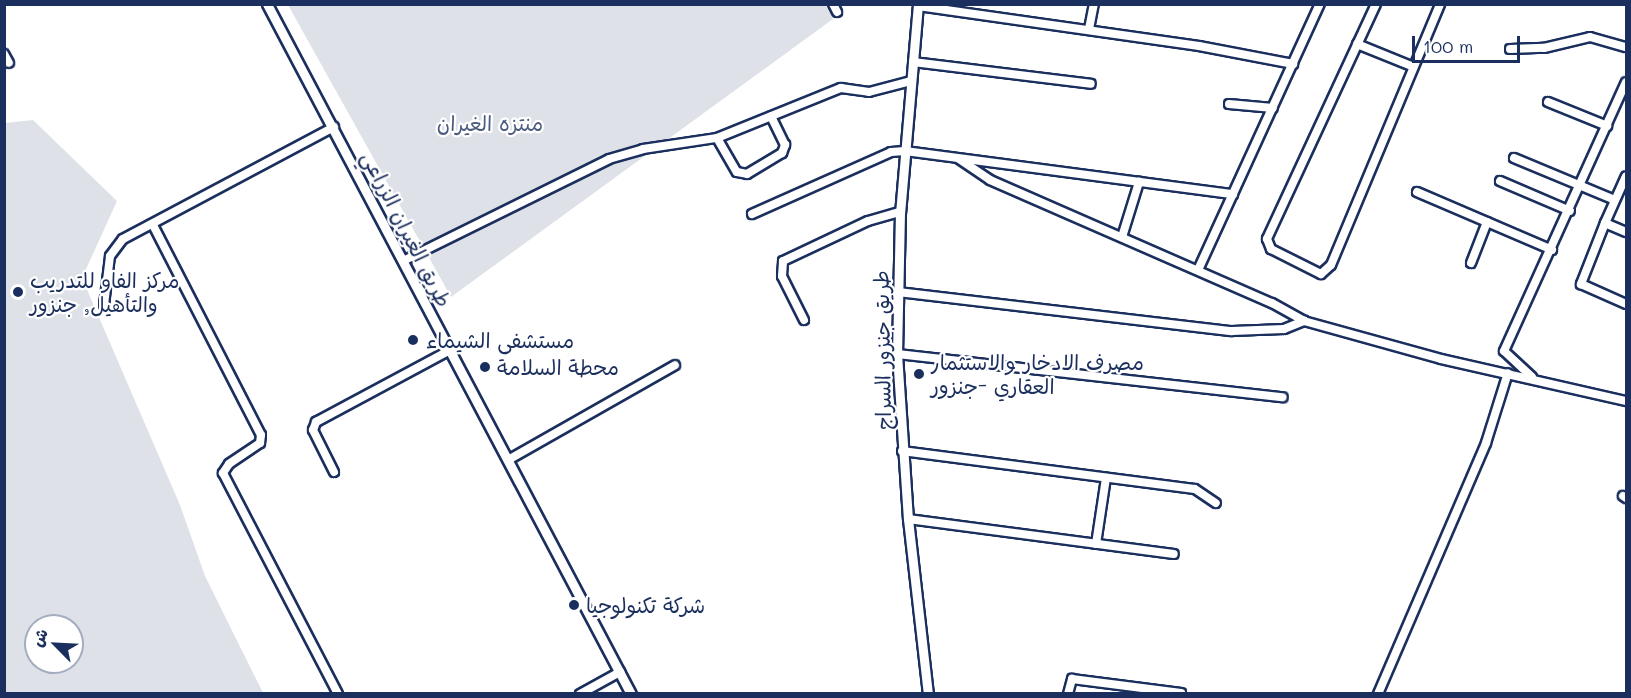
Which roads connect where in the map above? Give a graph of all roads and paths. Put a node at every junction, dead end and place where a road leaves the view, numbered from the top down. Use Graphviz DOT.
graph roads {
  1 [pos="267,4"];
  2 [pos="1094,4"];
  3 [pos="1320,4"];
  4 [pos="1376,4"];
  5 [pos="1440,4"];
  6 [pos="918,5"];
  7 [pos="1089,29"];
  8 [pos="1357,44"];
  9 [pos="1626,47"];
  10 [pos="1510,49"];
  11 [pos="4,54"];
  12 [pos="913,62"];
  13 [pos="9,63"];
  14 [pos="1293,64"];
  15 [pos="1414,67"];
  16 [pos="911,81"];
  17 [pos="1626,82"];
  18 [pos="1091,84"];
  19 [pos="1548,102"];
  20 [pos="1229,104"];
  21 [pos="1273,108"];
  22 [pos="771,116"];
  23 [pos="1607,126"];
  24 [pos="334,127"];
  25 [pos="717,138"];
  26 [pos="905,151"];
  27 [pos="1514,158"];
  28 [pos="959,159"];
  29 [pos="1626,176"];
  30 [pos="1500,181"];
  31 [pos="1139,182"];
  32 [pos="1582,186"];
  33 [pos="1417,192"];
  34 [pos="1233,194"];
  35 [pos="1616,200"];
  36 [pos="1570,211"];
  37 [pos="900,212"];
  38 [pos="752,214"];
  39 [pos="1488,222"];
  40 [pos="1605,223"];
  41 [pos="153,225"];
  42 [pos="1626,232"];
  43 [pos="1122,237"];
  44 [pos="1552,250"];
  45 [pos="403,261"];
  46 [pos="1471,263"];
  47 [pos="1198,270"];
  48 [pos="898,292"];
  49 [pos="104,304"];
  50 [pos="1626,304"];
  51 [pos="804,320"];
  52 [pos="1304,321"];
  53 [pos="450,350"];
  54 [pos="897,354"];
  55 [pos="675,365"];
  56 [pos="1508,373"];
  57 [pos="1534,378"];
  58 [pos="1283,397"];
  59 [pos="1626,401"];
  60 [pos="903,451"];
  61 [pos="508,460"];
  62 [pos="334,472"];
  63 [pos="1106,478"];
  64 [pos="1216,504"];
  65 [pos="908,519"];
  66 [pos="1096,544"];
  67 [pos="1174,554"];
  68 [pos="620,672"];
  69 [pos="338,693"];
  70 [pos="580,693"];
  71 [pos="631,693"];
  72 [pos="928,693"];
  73 [pos="1068,693"];
  74 [pos="1181,693"];
  75 [pos="1378,693"];
  1 -- 24 [label="street, طريق الغيران الزراعي"];
  2 -- 7 [label="street"];
  3 -- 14 [label="street"];
  4 -- 8 [label="street"];
  5 -- 15 [label="street"];
  6 -- 7 [label="street"];
  6 -- 12 [label="street, طريق جنزور السراج"];
  7 -- 14 [label="street"];
  8 -- 15 [label="street"];
  8 -- 15 [label="street"];
  9 -- 10 [label="street"];
  11 -- 13 [label="street"];
  12 -- 16 [label="street, طريق جنزور السراج"];
  12 -- 18 [label="street"];
  14 -- 21 [label="street"];
  16 -- 22 [label="street"];
  16 -- 26 [label="street, طريق جنزور السراج"];
  17 -- 23 [label="street"];
  19 -- 23 [label="street"];
  20 -- 21 [label="street"];
  21 -- 34 [label="street"];
  22 -- 25 [label="street"];
  22 -- 25 [label="street"];
  23 -- 32 [label="street"];
  24 -- 41 [label="street"];
  24 -- 45 [label="street, طريق الغيران الزراعي"];
  25 -- 45 [label="street"];
  26 -- 28 [label="street"];
  26 -- 37 [label="street, طريق جنزور السراج"];
  26 -- 38 [label="street"];
  27 -- 32 [label="street"];
  28 -- 31 [label="street"];
  28 -- 43 [label="street"];
  29 -- 35 [label="street"];
  30 -- 36 [label="street"];
  31 -- 34 [label="street"];
  31 -- 43 [label="street"];
  32 -- 35 [label="street"];
  32 -- 36 [label="street"];
  33 -- 39 [label="street"];
  34 -- 47 [label="street"];
  35 -- 40 [label="street"];
  36 -- 44 [label="street"];
  37 -- 48 [label="street, طريق جنزور السراج"];
  37 -- 51 [label="street"];
  39 -- 44 [label="street"];
  39 -- 46 [label="street"];
  40 -- 42 [label="street"];
  40 -- 50 [label="street"];
  41 -- 49 [label="street"];
  41 -- 69 [label="street"];
  43 -- 47 [label="street"];
  44 -- 57 [label="street"];
  45 -- 53 [label="street, طريق الغيران الزراعي"];
  47 -- 52 [label="street"];
  48 -- 52 [label="street"];
  48 -- 54 [label="street, طريق جنزور السراج"];
  52 -- 56 [label="street"];
  53 -- 61 [label="street, طريق الغيران الزراعي"];
  53 -- 62 [label="street"];
  54 -- 58 [label="street"];
  54 -- 60 [label="street, طريق جنزور السراج"];
  55 -- 61 [label="street"];
  56 -- 57 [label="street"];
  56 -- 75 [label="street"];
  57 -- 59 [label="street"];
  60 -- 63 [label="street"];
  60 -- 65 [label="street, طريق جنزور السراج"];
  61 -- 68 [label="street, طريق الغيران الزراعي"];
  63 -- 64 [label="street"];
  63 -- 66 [label="street"];
  65 -- 66 [label="street"];
  65 -- 72 [label="street, طريق جنزور السراج"];
  66 -- 67 [label="street"];
  68 -- 70 [label="street"];
  68 -- 71 [label="street, طريق الغيران الزراعي"];
  73 -- 74 [label="street"];
}
